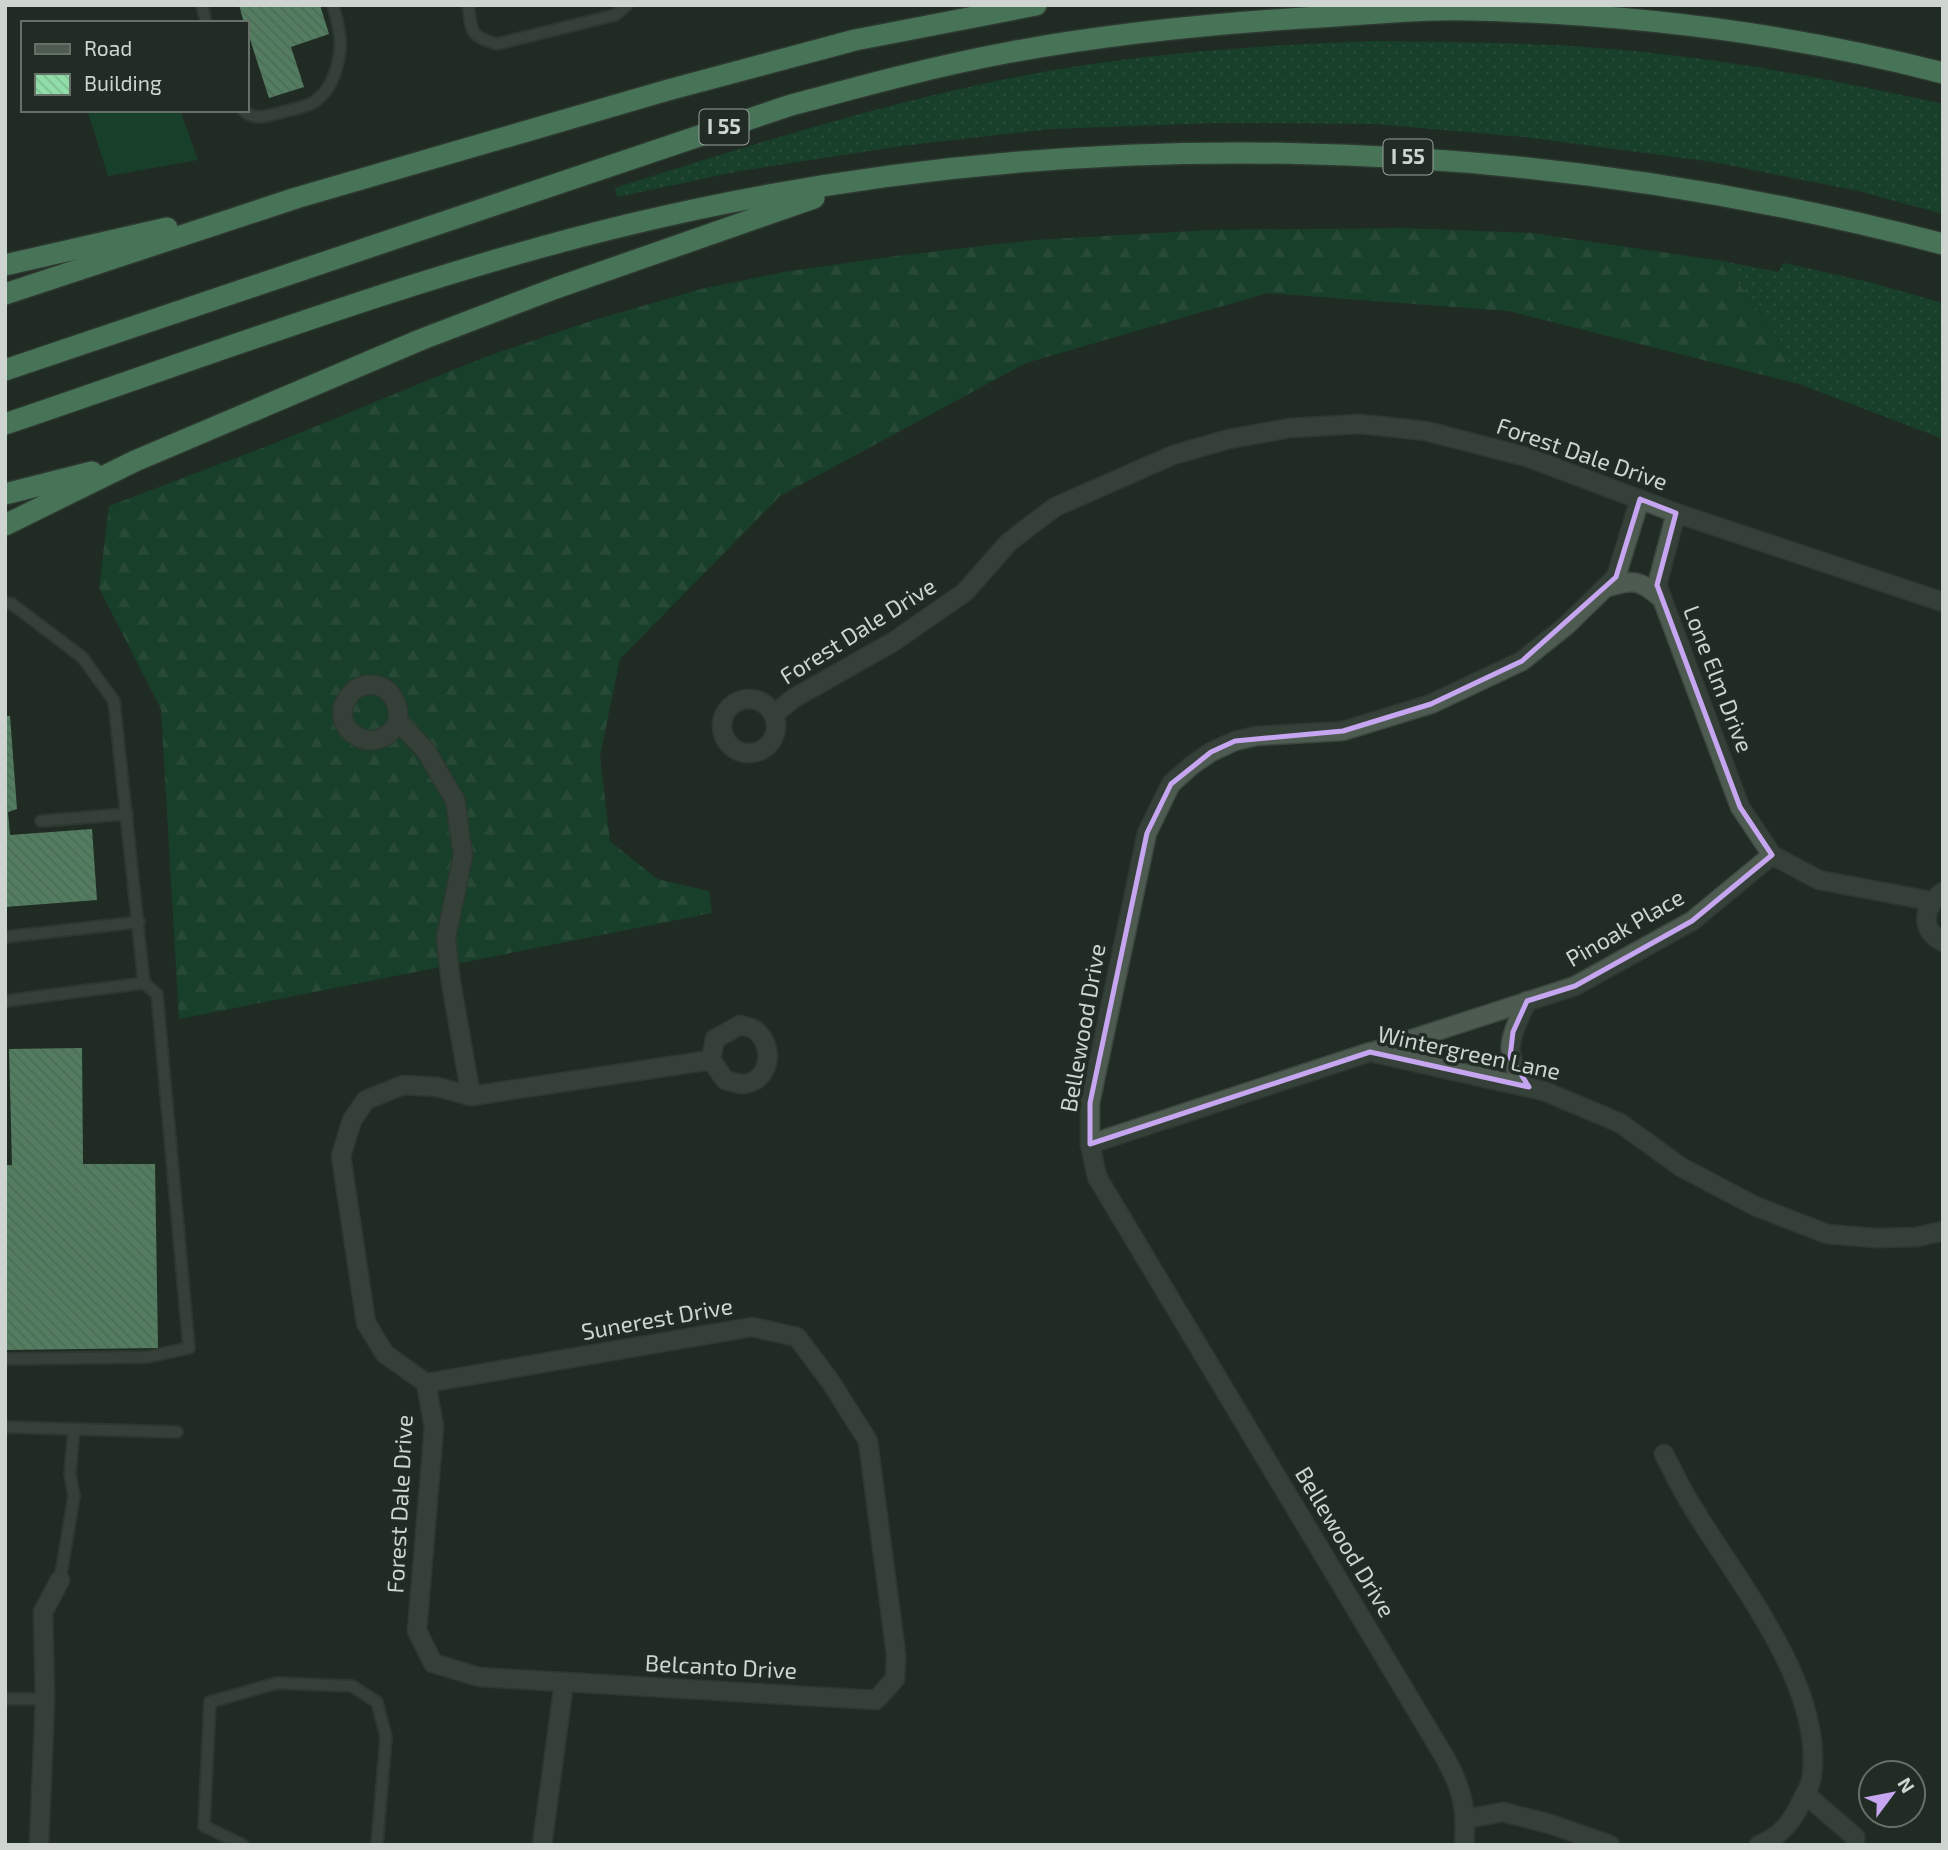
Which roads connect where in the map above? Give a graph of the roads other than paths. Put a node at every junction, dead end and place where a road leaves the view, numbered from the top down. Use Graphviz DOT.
graph roads {
  1 [pos="333,5"];
  2 [pos="468,5"];
  3 [pos="627,5"];
  4 [pos="1036,5"];
  5 [pos="1460,7"];
  6 [pos="1943,73"];
  7 [pos="245,112"];
  8 [pos="866,179"];
  9 [pos="296,198"];
  10 [pos="1943,244"];
  11 [pos="5,265"];
  12 [pos="5,294"];
  13 [pos="5,370"];
  14 [pos="5,424"];
  15 [pos="135,461"];
  16 [pos="5,495"];
  17 [pos="1640,499"];
  18 [pos="1676,513"];
  19 [pos="5,525"];
  20 [pos="1604,588"];
  21 [pos="1662,598"];
  22 [pos="1943,602"];
  23 [pos="5,603"];
  24 [pos="773,715"];
  25 [pos="398,721"];
  26 [pos="127,814"];
  27 [pos="41,821"];
  28 [pos="1772,855"];
  29 [pos="1937,896"];
  30 [pos="139,922"];
  31 [pos="5,937"];
  32 [pos="1943,942"];
  33 [pos="144,983"];
  34 [pos="5,1001"];
  35 [pos="1527,1001"];
  36 [pos="1370,1052"];
  37 [pos="711,1060"];
  38 [pos="1529,1087"];
  39 [pos="471,1096"];
  40 [pos="1090,1144"];
  41 [pos="1943,1231"];
  42 [pos="5,1359"];
  43 [pos="426,1383"];
  44 [pos="5,1427"];
  45 [pos="74,1429"];
  46 [pos="177,1432"];
  47 [pos="1664,1454"];
  48 [pos="60,1580"];
  49 [pos="564,1683"];
  50 [pos="5,1699"];
  51 [pos="45,1699"];
  52 [pos="876,1700"];
  53 [pos="1805,1794"];
  54 [pos="1465,1819"];
  55 [pos="1771,1843"];
  56 [pos="39,1845"];
  57 [pos="243,1845"];
  58 [pos="377,1845"];
  59 [pos="542,1845"];
  60 [pos="1464,1845"];
  61 [pos="1610,1845"];
  62 [pos="1855,1845"];
  1 -- 7 [label="lane"];
  2 -- 3 [label="lane"];
  4 -- 9 [label="highway"];
  5 -- 6 [label="highway, I 55"];
  5 -- 13 [label="highway, I 55"];
  8 -- 10 [label="highway, I 55"];
  8 -- 14 [label="highway, I 55"];
  8 -- 15 [label="highway"];
  9 -- 11 [label="highway"];
  9 -- 12 [label="highway"];
  15 -- 16 [label="highway"];
  15 -- 19 [label="highway"];
  17 -- 18 [label="street, Forest Dale Drive"];
  17 -- 20 [label="street, Bellewood Drive"];
  17 -- 24 [label="street, Forest Dale Drive"];
  18 -- 21 [label="street, Lone Elm Drive"];
  18 -- 22 [label="street, Forest Dale Drive"];
  20 -- 21 [label="street"];
  20 -- 40 [label="street, Bellewood Drive"];
  21 -- 28 [label="street, Lone Elm Drive"];
  23 -- 26 [label="lane"];
  25 -- 39 [label="street"];
  26 -- 27 [label="lane"];
  26 -- 30 [label="lane"];
  28 -- 29 [label="street"];
  28 -- 35 [label="street, Pinoak Place"];
  29 -- 32 [label="street"];
  30 -- 31 [label="lane"];
  30 -- 33 [label="lane"];
  33 -- 34 [label="lane"];
  33 -- 42 [label="lane"];
  35 -- 36 [label="street, Pinoak Place"];
  35 -- 38 [label="street"];
  36 -- 38 [label="street, Wintergreen Lane"];
  36 -- 40 [label="street, Wintergreen Lane"];
  37 -- 39 [label="street, Forest Dale Drive"];
  38 -- 41 [label="street, Wintergreen Lane"];
  39 -- 43 [label="street, Forest Dale Drive"];
  40 -- 54 [label="street, Bellewood Drive"];
  43 -- 49 [label="street, Forest Dale Drive"];
  43 -- 52 [label="street, Sunerest Drive"];
  44 -- 45 [label="lane"];
  45 -- 46 [label="lane"];
  45 -- 48 [label="lane"];
  47 -- 53 [label="street"];
  48 -- 51 [label="street"];
  49 -- 52 [label="street, Belcanto Drive"];
  49 -- 59 [label="street"];
  50 -- 51 [label="lane"];
  51 -- 56 [label="street"];
  53 -- 55 [label="street"];
  53 -- 62 [label="street"];
  54 -- 60 [label="street, Bellewood Drive"];
  54 -- 61 [label="street"];
  57 -- 58 [label="lane"];
}
